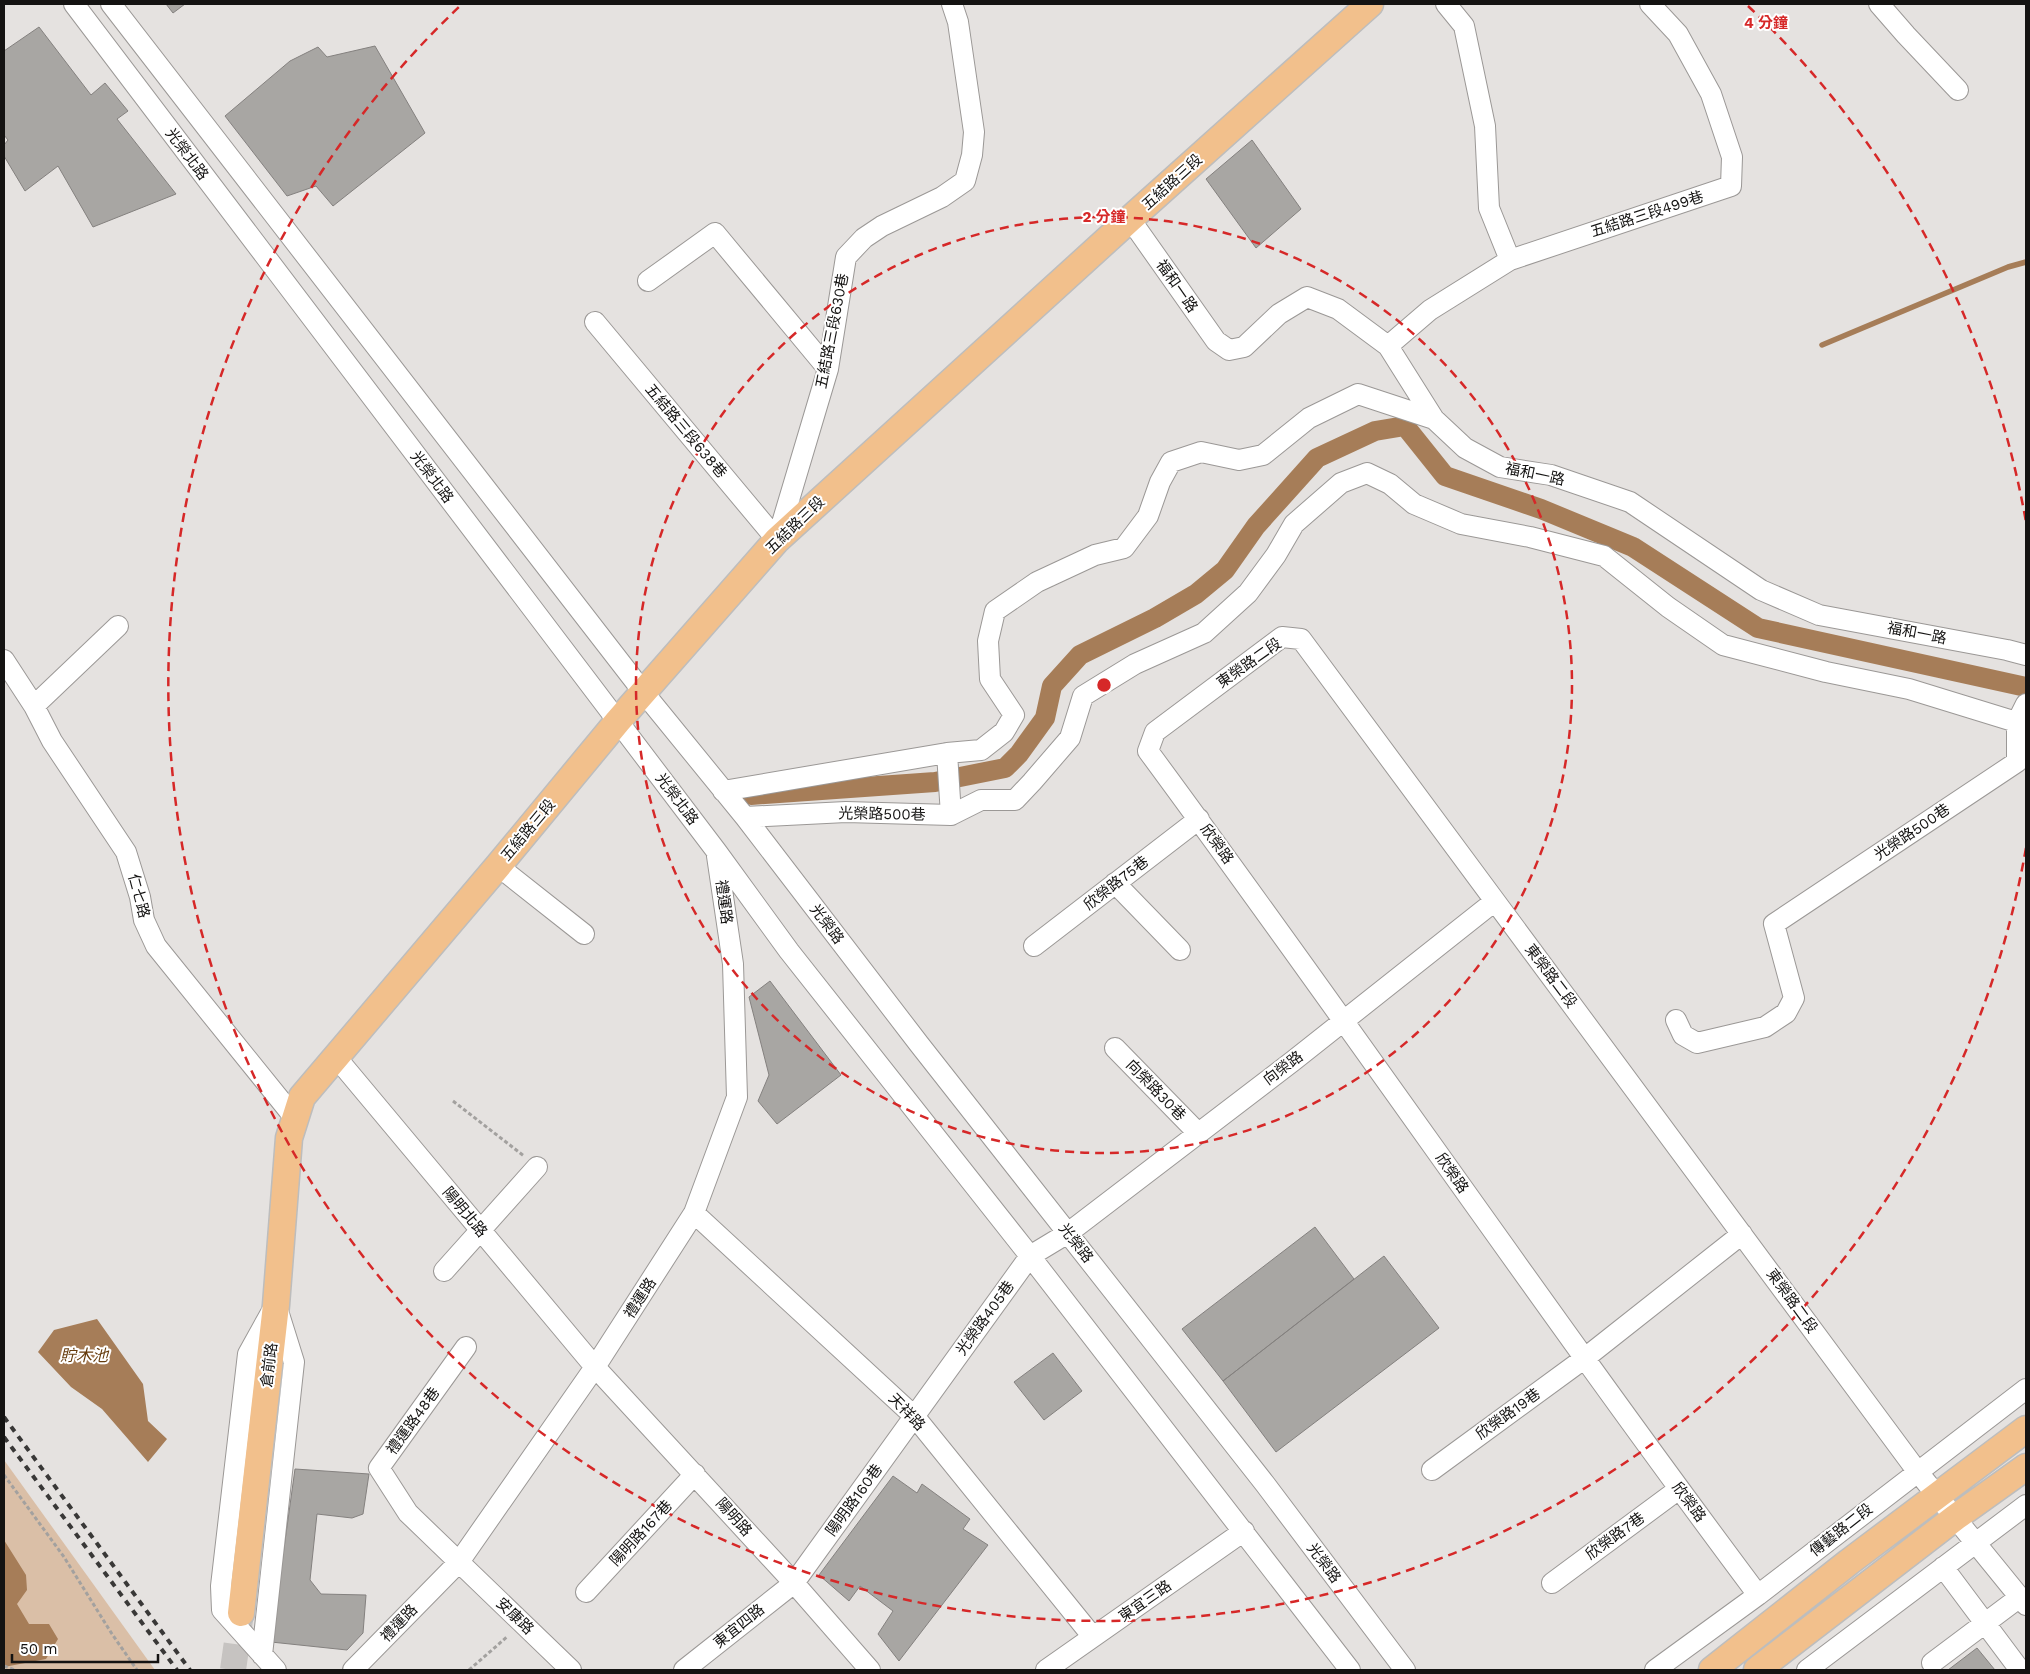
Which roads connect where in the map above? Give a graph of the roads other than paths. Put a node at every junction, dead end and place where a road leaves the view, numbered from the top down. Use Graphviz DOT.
graph roads {
  1 [pos="61,4"];
  2 [pos="74,4"];
  3 [pos="111,4"];
  4 [pos="952,4"];
  5 [pos="1370,4"];
  6 [pos="1446,4"];
  7 [pos="1650,4"];
  8 [pos="1879,4"];
  9 [pos="119,65"];
  10 [pos="1958,90"];
  11 [pos="1130,219"];
  12 [pos="1510,260"];
  13 [pos="648,281"];
  14 [pos="595,322"];
  15 [pos="1388,346"];
  16 [pos="828,369"];
  17 [pos="1434,419"];
  18 [pos="777,540"];
  19 [pos="118,626"];
  20 [pos="2026,655"];
  21 [pos="4,660"];
  22 [pos="644,692"];
  23 [pos="34,706"];
  24 [pos="2023,717"];
  25 [pos="618,721"];
  26 [pos="1148,751"];
  27 [pos="947,753"];
  28 [pos="723,791"];
  29 [pos="951,815"];
  30 [pos="745,817"];
  31 [pos="1199,819"];
  32 [pos="717,852"];
  33 [pos="498,866"];
  34 [pos="1116,883"];
  35 [pos="1495,901"];
  36 [pos="584,934"];
  37 [pos="1034,946"];
  38 [pos="1180,950"];
  39 [pos="1343,1020"];
  40 [pos="1676,1020"];
  41 [pos="1115,1048"];
  42 [pos="335,1056"];
  43 [pos="294,1117"];
  44 [pos="1198,1133"];
  45 [pos="537,1166"];
  46 [pos="694,1213"];
  47 [pos="480,1230"];
  48 [pos="1068,1233"];
  49 [pos="1742,1234"];
  50 [pos="1030,1256"];
  51 [pos="444,1271"];
  52 [pos="276,1305"];
  53 [pos="466,1347"];
  54 [pos="1584,1358"];
  55 [pos="595,1367"];
  56 [pos="2026,1389"];
  57 [pos="915,1417"];
  58 [pos="2026,1429"];
  59 [pos="2026,1467"];
  60 [pos="1432,1470"];
  61 [pos="1917,1471"];
  62 [pos="695,1474"];
  63 [pos="1679,1489"];
  64 [pos="1938,1496"];
  65 [pos="2026,1505"];
  66 [pos="1956,1518"];
  67 [pos="1244,1531"];
  68 [pos="1977,1542"];
  69 [pos="459,1562"];
  70 [pos="1943,1568"];
  71 [pos="794,1583"];
  72 [pos="1552,1583"];
  73 [pos="586,1592"];
  74 [pos="1758,1594"];
  75 [pos="2023,1601"];
  76 [pos="241,1613"];
  77 [pos="1985,1624"];
  78 [pos="1093,1637"];
  79 [pos="262,1655"];
  80 [pos="1932,1663"];
  81 [pos="863,1668"];
  82 [pos="276,1670"];
  83 [pos="353,1670"];
  84 [pos="571,1670"];
  85 [pos="684,1670"];
  86 [pos="1046,1670"];
  87 [pos="1350,1670"];
  88 [pos="1406,1670"];
  89 [pos="1655,1670"];
  90 [pos="1712,1670"];
  91 [pos="1757,1670"];
  92 [pos="1807,1670"];
  93 [pos="2020,1670"];
  1 -- 9 [label="street"];
  2 -- 9 [label="street, 光榮北路"];
  3 -- 22 [label="street"];
  4 -- 16 [label="street, 五結路三段630巷"];
  5 -- 11 [label="main road, 五結路三段"];
  6 -- 12 [label="street"];
  7 -- 12 [label="street, 五結路三段499巷"];
  8 -- 10 [label="street"];
  9 -- 25 [label="street, 光榮北路"];
  11 -- 15 [label="street, 福和一路"];
  11 -- 18 [label="main road, 五結路三段"];
  12 -- 15 [label="street, 五結路三段499巷"];
  13 -- 16 [label="street"];
  14 -- 18 [label="street, 五結路三段638巷"];
  15 -- 17 [label="street, 福和一路"];
  16 -- 18 [label="street, 五結路三段630巷"];
  17 -- 20 [label="street, 福和一路"];
  17 -- 27 [label="street"];
  18 -- 22 [label="main road, 五結路三段"];
  19 -- 23 [label="street"];
  21 -- 23 [label="street, 仁七路"];
  22 -- 25 [label="main road, 五結路三段"];
  22 -- 28 [label="street"];
  23 -- 43 [label="street, 仁七路"];
  24 -- 29 [label="street, 光榮路500巷"];
  24 -- 40 [label="street, 光榮路500巷"];
  25 -- 32 [label="street, 光榮北路"];
  25 -- 33 [label="main road, 五結路三段"];
  26 -- 31 [label="street, 欣榮路"];
  26 -- 35 [label="street, 東榮路二段"];
  27 -- 28 [label="street"];
  27 -- 29 [label="street"];
  28 -- 30 [label="street"];
  29 -- 30 [label="street, 光榮路500巷"];
  30 -- 48 [label="street, 光榮路"];
  31 -- 34 [label="street, 欣榮路75巷"];
  31 -- 39 [label="street, 欣榮路"];
  32 -- 46 [label="street, 禮運路"];
  32 -- 50 [label="street, 光榮北路"];
  33 -- 36 [label="street"];
  33 -- 42 [label="main road, 五結路三段"];
  34 -- 37 [label="street, 欣榮路75巷"];
  34 -- 38 [label="street"];
  35 -- 39 [label="street, 向榮路"];
  35 -- 49 [label="street, 東榮路二段"];
  39 -- 44 [label="street, 向榮路"];
  39 -- 54 [label="street, 欣榮路"];
  41 -- 44 [label="street, 向榮路30巷"];
  42 -- 43 [label="main road, 五結路三段"];
  42 -- 47 [label="street, 陽明北路"];
  43 -- 52 [label="main road, 倉前路"];
  44 -- 48 [label="street, 向榮路"];
  45 -- 47 [label="street"];
  46 -- 55 [label="street, 禮運路"];
  46 -- 57 [label="street, 天祥路"];
  47 -- 51 [label="street"];
  47 -- 55 [label="street, 陽明北路"];
  48 -- 50 [label="street, 光榮路405巷"];
  48 -- 88 [label="street, 光榮路"];
  49 -- 54 [label="street, 欣榮路19巷"];
  49 -- 61 [label="street, 東榮路二段"];
  50 -- 57 [label="street, 光榮路405巷"];
  50 -- 67 [label="street"];
  52 -- 76 [label="main road, 倉前路"];
  52 -- 79 [label="street"];
  52 -- 79 [label="street"];
  53 -- 69 [label="street, 禮運路48巷"];
  54 -- 60 [label="street, 欣榮路19巷"];
  54 -- 63 [label="street, 欣榮路"];
  55 -- 62 [label="street, 陽明路"];
  55 -- 69 [label="street, 禮運路"];
  56 -- 61 [label="street, 傳藝路二段"];
  57 -- 71 [label="street, 陽明路160巷"];
  57 -- 78 [label="street, 天祥路"];
  58 -- 64 [label="main road, 傳藝路二段"];
  59 -- 66 [label="main road"];
  61 -- 64 [label="street, 東榮路二段"];
  61 -- 74 [label="street, 傳藝路二段"];
  62 -- 71 [label="street, 陽明路"];
  62 -- 73 [label="street, 陽明路167巷"];
  63 -- 72 [label="street, 欣榮路7巷"];
  63 -- 74 [label="street, 欣榮路"];
  64 -- 66 [label="street, 東榮路二段"];
  64 -- 90 [label="main road, 傳藝路二段"];
  65 -- 68 [label="street"];
  66 -- 68 [label="street, 東榮路二段"];
  66 -- 91 [label="main road"];
  67 -- 78 [label="street, 東宜三路"];
  67 -- 87 [label="street"];
  68 -- 70 [label="street"];
  68 -- 75 [label="street, 東榮路二段"];
  69 -- 83 [label="street, 禮運路"];
  69 -- 84 [label="street, 安康路"];
  70 -- 77 [label="street"];
  70 -- 92 [label="street"];
  71 -- 81 [label="street, 陽明路"];
  71 -- 85 [label="street, 東宜四路"];
  74 -- 89 [label="street, 傳藝路二段"];
  75 -- 77 [label="street"];
  77 -- 80 [label="street"];
  77 -- 93 [label="street"];
  78 -- 86 [label="street, 東宜三路"];
  79 -- 82 [label="street"];
}
